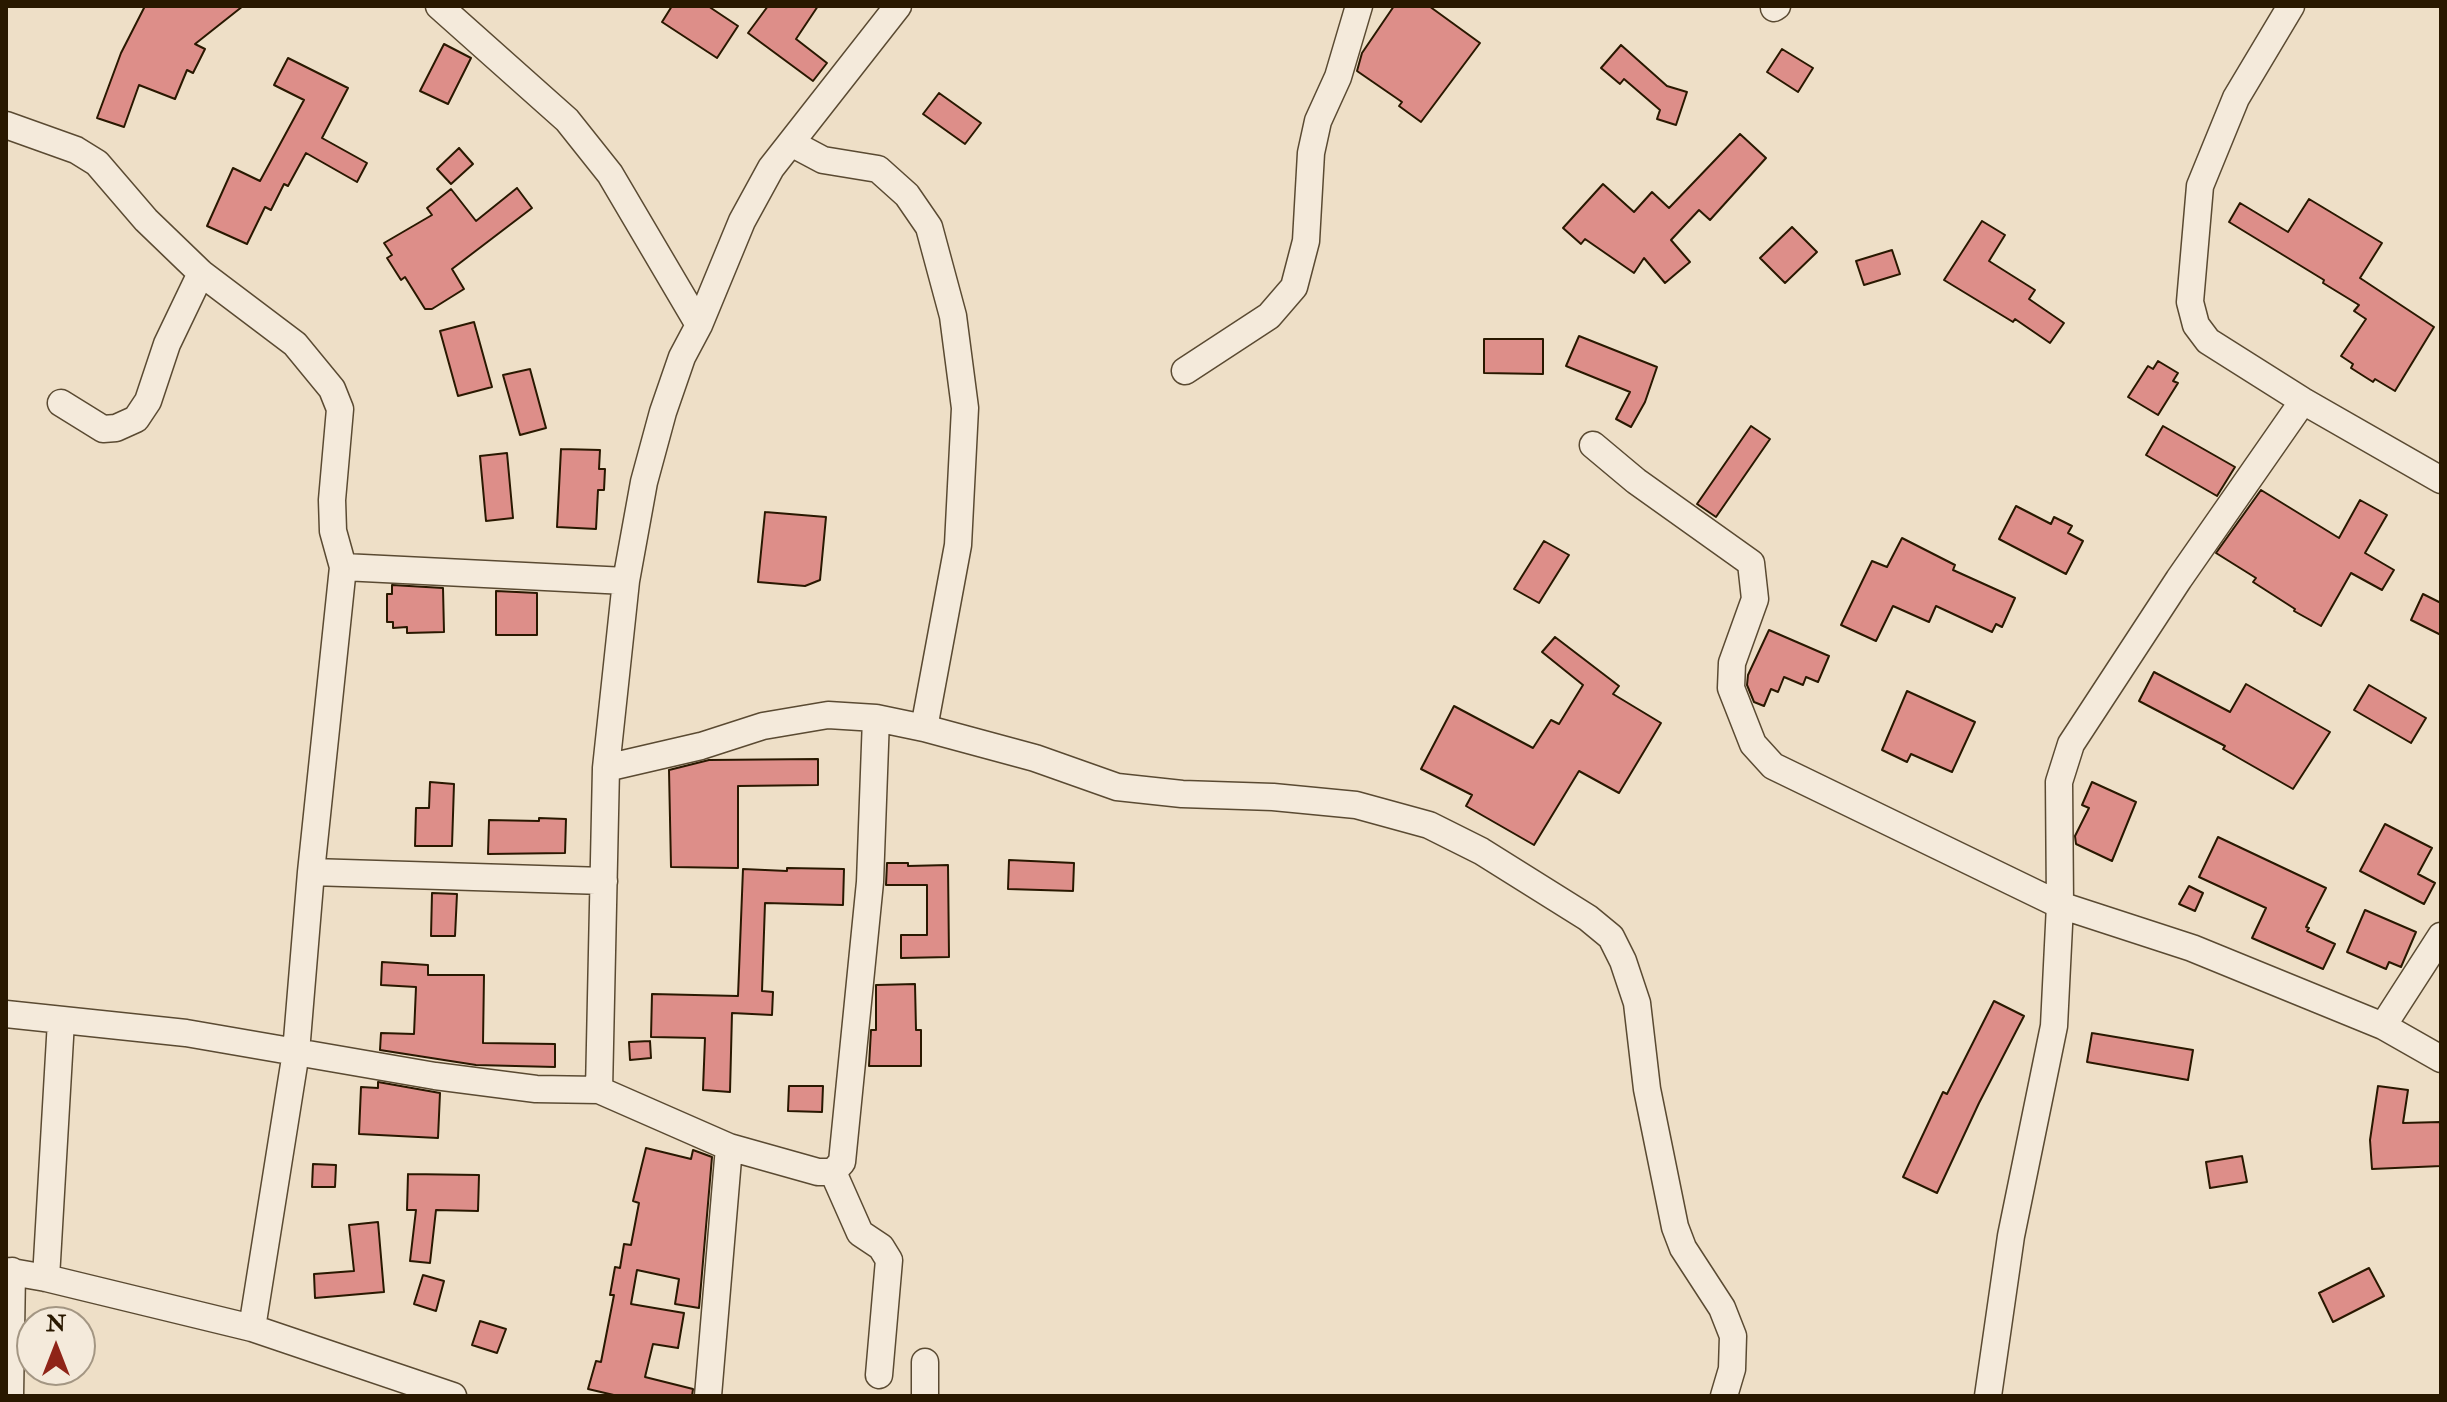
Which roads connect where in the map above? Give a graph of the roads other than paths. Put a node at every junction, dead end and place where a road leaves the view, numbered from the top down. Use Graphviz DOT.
graph roads {
  1 [pos="439,6"];
  2 [pos="898,6"];
  3 [pos="1359,6"];
  4 [pos="2291,6"];
  5 [pos="6,125"];
  6 [pos="791,143"];
  7 [pos="201,273"];
  8 [pos="699,325"];
  9 [pos="1185,371"];
  10 [pos="2303,401"];
  11 [pos="61,403"];
  12 [pos="1593,445"];
  13 [pos="2441,480"];
  14 [pos="343,567"];
  15 [pos="626,581"];
  16 [pos="876,718"];
  17 [pos="924,728"];
  18 [pos="606,768"];
  19 [pos="311,872"];
  20 [pos="604,881"];
  21 [pos="2060,905"];
  22 [pos="2441,936"];
  23 [pos="6,1014"];
  24 [pos="61,1021"];
  25 [pos="2383,1026"];
  26 [pos="296,1052"];
  27 [pos="2441,1059"];
  28 [pos="599,1090"];
  29 [pos="729,1147"];
  30 [pos="833,1172"];
  31 [pos="9,1271"];
  32 [pos="46,1278"];
  33 [pos="252,1328"];
  34 [pos="925,1362"];
  35 [pos="879,1375"];
  36 [pos="10,1396"];
  37 [pos="453,1396"];
  38 [pos="708,1396"];
  39 [pos="925,1396"];
  40 [pos="1724,1396"];
  41 [pos="1988,1396"];
  1 -- 8 [label="street"];
  2 -- 6 [label="street"];
  3 -- 9 [label="street"];
  4 -- 10 [label="street"];
  5 -- 7 [label="street"];
  6 -- 8 [label="street"];
  6 -- 17 [label="street"];
  7 -- 11 [label="street"];
  7 -- 14 [label="street"];
  8 -- 15 [label="street"];
  10 -- 13 [label="street"];
  10 -- 21 [label="street"];
  12 -- 21 [label="street"];
  14 -- 15 [label="street"];
  14 -- 19 [label="street"];
  15 -- 18 [label="street"];
  16 -- 17 [label="street"];
  16 -- 18 [label="street"];
  16 -- 30 [label="street"];
  17 -- 40 [label="street"];
  18 -- 20 [label="street"];
  19 -- 20 [label="street"];
  19 -- 26 [label="street"];
  20 -- 28 [label="street"];
  21 -- 25 [label="street"];
  21 -- 41 [label="street"];
  22 -- 25 [label="street"];
  23 -- 24 [label="street"];
  24 -- 26 [label="street"];
  24 -- 32 [label="street"];
  25 -- 27 [label="street"];
  26 -- 28 [label="street"];
  26 -- 33 [label="street"];
  28 -- 29 [label="street"];
  29 -- 30 [label="street"];
  29 -- 38 [label="street"];
  30 -- 35 [label="street"];
  31 -- 32 [label="street"];
  31 -- 36 [label="street"];
  32 -- 33 [label="street"];
  33 -- 37 [label="street"];
  34 -- 39 [label="street"];
}
